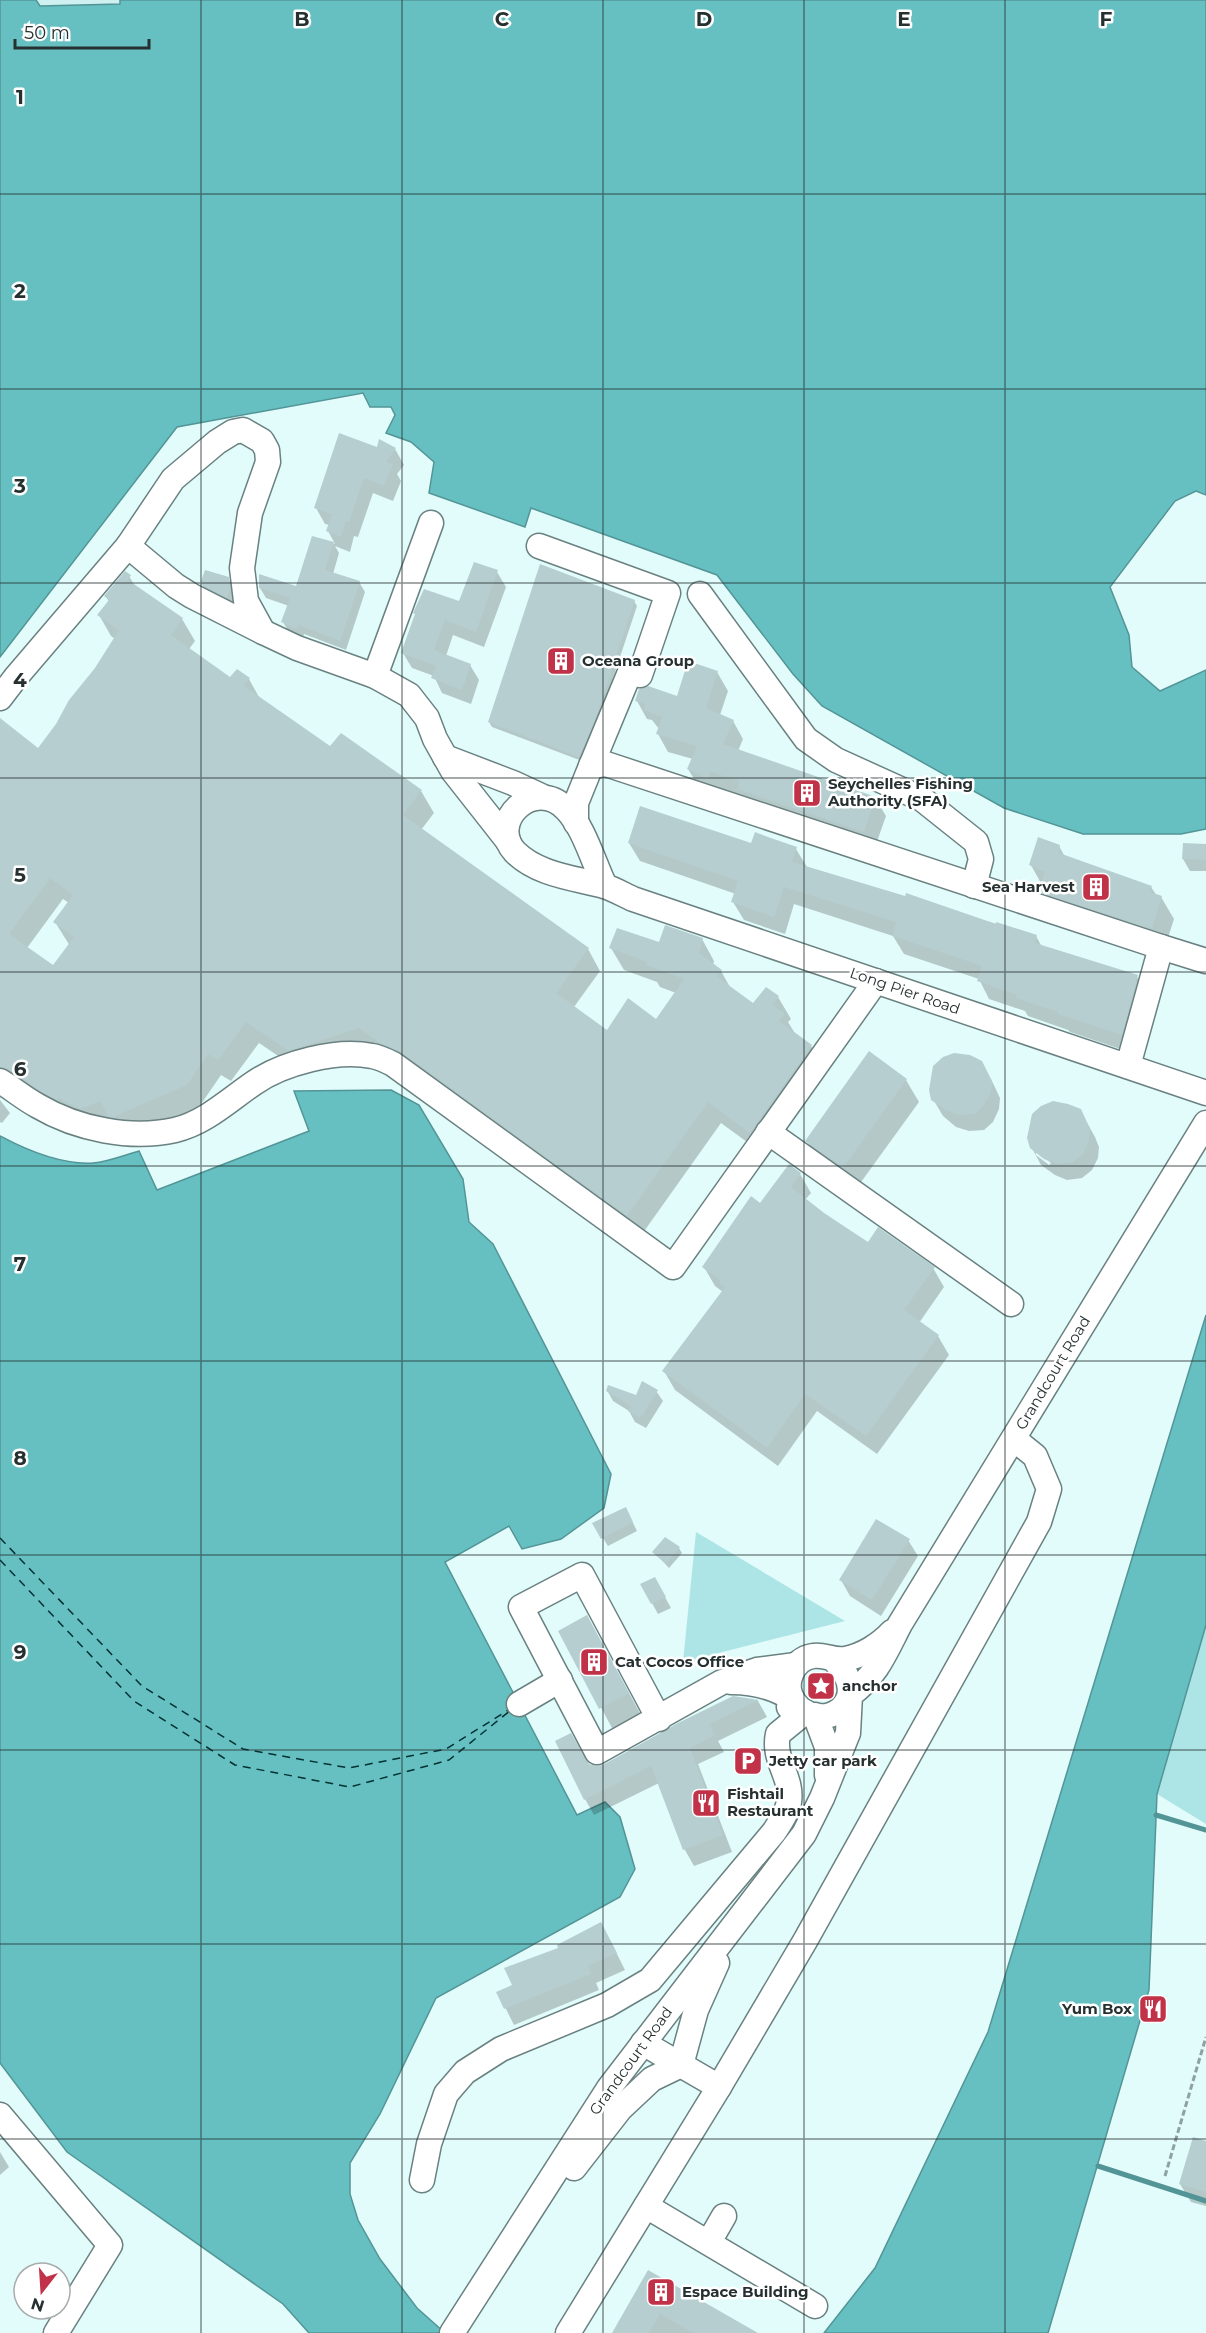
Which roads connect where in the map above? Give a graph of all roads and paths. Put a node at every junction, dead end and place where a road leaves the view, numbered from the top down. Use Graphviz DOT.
graph roads {
  1 [pos="430,523"];
  2 [pos="128,546"];
  3 [pos="539,546"];
  4 [pos="700,594"];
  5 [pos="262,632"];
  6 [pos="375,676"];
  7 [pos="0,698"];
  8 [pos="445,757"];
  9 [pos="591,766"];
  10 [pos="541,796"];
  11 [pos="576,823"];
  12 [pos="508,841"];
  13 [pos="605,886"];
  14 [pos="974,886"];
  15 [pos="1161,947"];
  16 [pos="1206,961"];
  17 [pos="876,981"];
  18 [pos="1128,1066"];
  19 [pos="0,1081"];
  20 [pos="1206,1093"];
  21 [pos="1206,1123"];
  22 [pos="768,1132"];
  23 [pos="1011,1304"];
  24 [pos="1014,1439"];
  25 [pos="900,1624"];
  26 [pos="834,1660"];
  27 [pos="796,1665"];
  28 [pos="560,1680"];
  29 [pos="722,1682"];
  30 [pos="850,1695"];
  31 [pos="519,1704"];
  32 [pos="804,1709"];
  33 [pos="659,1719"];
  34 [pos="822,1798"];
  35 [pos="734,1926"];
  36 [pos="1206,2037"];
  37 [pos="643,2043"];
  38 [pos="681,2065"];
  39 [pos="719,2087"];
  40 [pos="0,2115"];
  41 [pos="1165,2176"];
  42 [pos="422,2180"];
  43 [pos="541,2196"];
  44 [pos="646,2206"];
  45 [pos="724,2216"];
  46 [pos="709,2242"];
  47 [pos="815,2306"];
  48 [pos="456,2327"];
  49 [pos="56,2333"];
  50 [pos="568,2333"];
  1 -- 6 [label="street"];
  2 -- 5 [label="street, Long Pier Road"];
  2 -- 5 [label="street"];
  2 -- 7 [label="street"];
  3 -- 9 [label="street"];
  4 -- 14 [label="street"];
  5 -- 6 [label="street, Long Pier Road"];
  6 -- 8 [label="street, Long Pier Road"];
  8 -- 10 [label="street"];
  8 -- 12 [label="street, Long Pier Road"];
  9 -- 11 [label="street"];
  9 -- 14 [label="street"];
  10 -- 11 [label="street"];
  10 -- 12 [label="street"];
  11 -- 13 [label="street"];
  12 -- 13 [label="street, Long Pier Road"];
  13 -- 17 [label="street, Long Pier Road"];
  14 -- 15 [label="street"];
  15 -- 16 [label="street"];
  15 -- 18 [label="street"];
  17 -- 18 [label="street, Long Pier Road"];
  17 -- 22 [label="street"];
  18 -- 20 [label="street, Long Pier Road"];
  19 -- 22 [label="street"];
  21 -- 24 [label="street, Grandcourt Road"];
  22 -- 23 [label="street"];
  24 -- 25 [label="street, Grandcourt Road"];
  24 -- 39 [label="street"];
  25 -- 26 [label="street"];
  25 -- 30 [label="street"];
  26 -- 27 [label="street"];
  26 -- 30 [label="street"];
  27 -- 29 [label="street"];
  27 -- 32 [label="street"];
  28 -- 31 [label="street"];
  28 -- 33 [label="street"];
  28 -- 33 [label="street"];
  29 -- 32 [label="street"];
  29 -- 33 [label="street"];
  30 -- 32 [label="street"];
  30 -- 34 [label="street"];
  32 -- 34 [label="street"];
  32 -- 42 [label="street"];
  34 -- 35 [label="street, Grandcourt Road"];
  35 -- 37 [label="street, Grandcourt Road"];
  35 -- 38 [label="street"];
  36 -- 41 [label="path"];
  37 -- 38 [label="street"];
  37 -- 43 [label="street, Grandcourt Road"];
  38 -- 39 [label="street"];
  38 -- 43 [label="street"];
  39 -- 44 [label="street"];
  40 -- 49 [label="street"];
  43 -- 48 [label="street, Grandcourt Road"];
  44 -- 46 [label="street"];
  44 -- 50 [label="street"];
  45 -- 46 [label="street"];
  46 -- 47 [label="street"];
}
